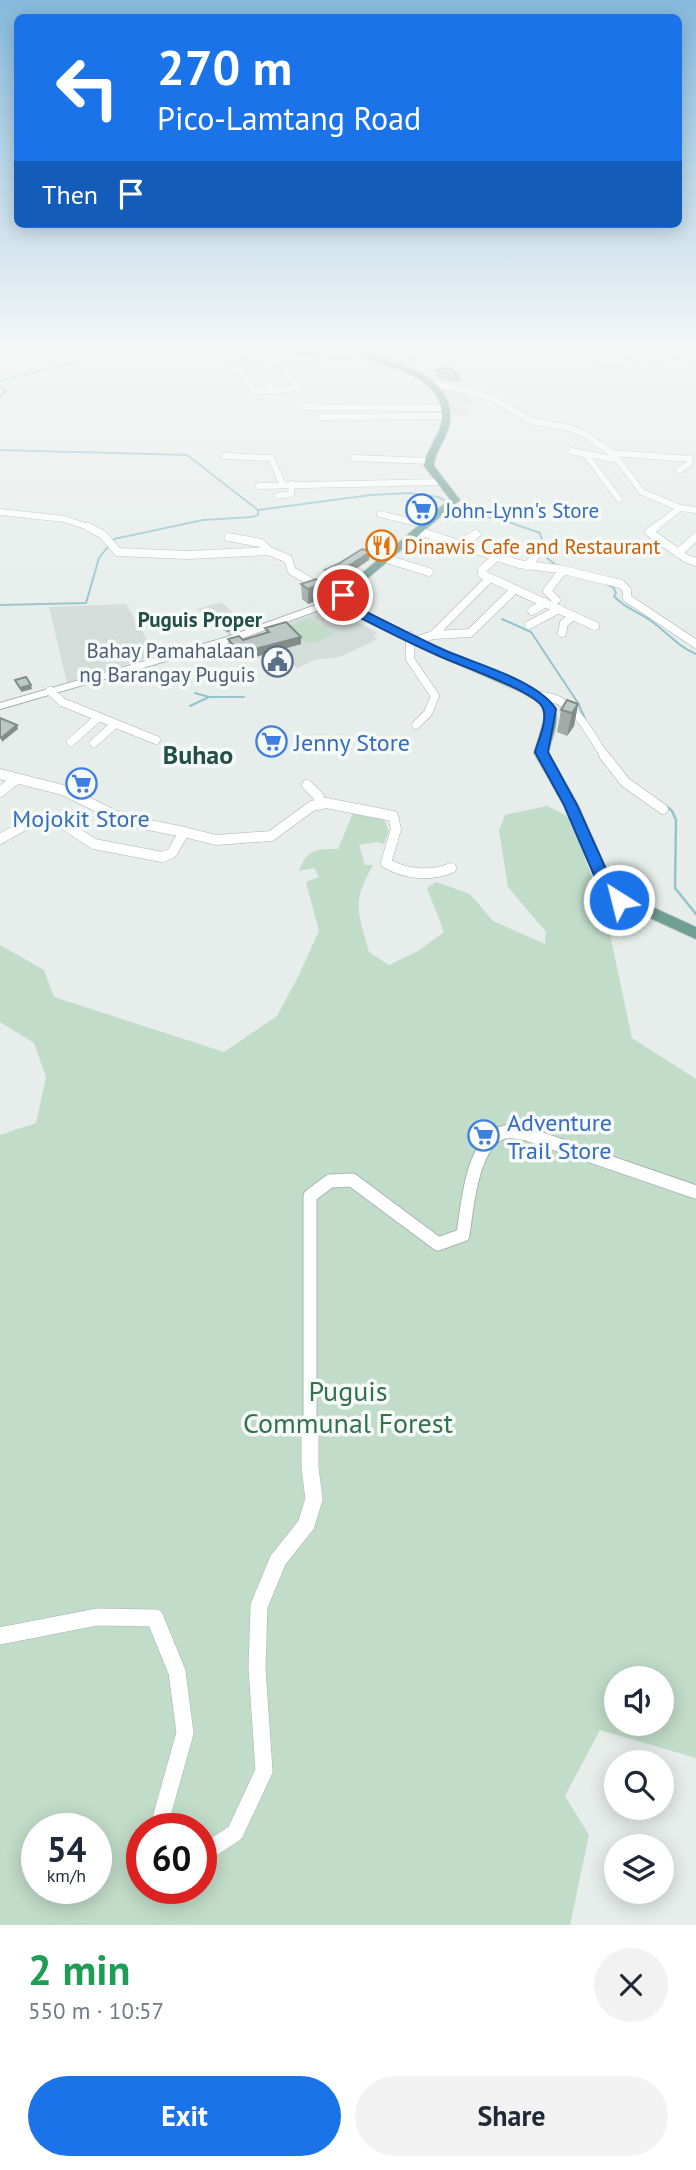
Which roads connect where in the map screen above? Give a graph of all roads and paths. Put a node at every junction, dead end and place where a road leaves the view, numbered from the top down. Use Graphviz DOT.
graph roads {
  1 [pos="437,440"];
  2 [pos="593,440"];
  3 [pos="571,451"];
  4 [pos="612,453"];
  5 [pos="586,455"];
  6 [pos="224,456"];
  7 [pos="354,458"];
  8 [pos="618,460"];
  9 [pos="429,461"];
  10 [pos="679,470"];
  11 [pos="440,482"];
  12 [pos="292,484"];
  13 [pos="283,485"];
  14 [pos="259,486"];
  15 [pos="642,492"];
  16 [pos="278,496"];
  17 [pos="680,508"];
  18 [pos="696,510"];
  19 [pos="0,512"];
  20 [pos="380,514"];
  21 [pos="422,528"];
  22 [pos="476,534"];
  23 [pos="229,537"];
  24 [pos="696,537"];
  25 [pos="460,544"];
  26 [pos="538,546"];
  27 [pos="269,551"];
  28 [pos="678,553"];
  29 [pos="496,556"];
  30 [pos="387,559"];
  31 [pos="696,562"];
  32 [pos="527,566"];
  33 [pos="563,570"];
  34 [pos="429,572"];
  35 [pos="491,578"];
  36 [pos="515,589"];
  37 [pos="337,599"];
  38 [pos="556,600"];
  39 [pos="531,603"];
  40 [pos="545,603"];
  41 [pos="559,612"];
  42 [pos="574,616"];
  43 [pos="529,625"];
  44 [pos="595,626"];
  45 [pos="562,633"];
  46 [pos="433,635"];
  47 [pos="414,638"];
  48 [pos="694,640"];
  49 [pos="51,693"];
  50 [pos="536,696"];
  51 [pos="0,706"];
  52 [pos="99,717"];
  53 [pos="115,724"];
  54 [pos="416,725"];
  55 [pos="156,740"];
  56 [pos="71,742"];
  57 [pos="94,743"];
  58 [pos="0,774"];
  59 [pos="15,780"];
  60 [pos="307,785"];
  61 [pos="0,792"];
  62 [pos="318,804"];
  63 [pos="663,809"];
  64 [pos="184,832"];
  65 [pos="0,839"];
  66 [pos="451,867"];
  67 [pos="696,933"];
  68 [pos="696,1192"];
  69 [pos="0,1636"];
  70 [pos="163,1813"];
  71 [pos="217,1845"];
  1 -- 9 [label="main road"];
  2 -- 4 [label="street"];
  3 -- 5 [label="street"];
  4 -- 8 [label="street"];
  4 -- 10 [label="street"];
  5 -- 8 [label="street"];
  5 -- 15 [label="street"];
  6 -- 13 [label="street"];
  7 -- 9 [label="street"];
  8 -- 15 [label="street"];
  9 -- 11 [label="main road"];
  11 -- 12 [label="street"];
  11 -- 21 [label="main road"];
  12 -- 13 [label="street"];
  12 -- 16 [label="street"];
  13 -- 14 [label="street"];
  15 -- 17 [label="street"];
  17 -- 18 [label="street"];
  17 -- 28 [label="street"];
  19 -- 27 [label="street"];
  20 -- 21 [label="street"];
  21 -- 25 [label="street"];
  21 -- 30 [label="main road"];
  22 -- 25 [label="street"];
  23 -- 27 [label="street"];
  24 -- 28 [label="street"];
  25 -- 29 [label="street"];
  26 -- 32 [label="street"];
  27 -- 37 [label="street"];
  28 -- 31 [label="street"];
  29 -- 32 [label="street"];
  29 -- 35 [label="street"];
  30 -- 34 [label="street"];
  30 -- 37 [label="main road"];
  32 -- 33 [label="street"];
  33 -- 38 [label="street"];
  33 -- 48 [label="street"];
  35 -- 36 [label="street"];
  35 -- 46 [label="street"];
  36 -- 39 [label="street"];
  36 -- 46 [label="street"];
  37 -- 47 [label="main road"];
  37 -- 49 [label="main road"];
  39 -- 40 [label="street"];
  39 -- 40 [label="street"];
  40 -- 41 [label="street"];
  41 -- 42 [label="street"];
  41 -- 43 [label="street"];
  42 -- 44 [label="street"];
  42 -- 45 [label="street"];
  46 -- 47 [label="street"];
  47 -- 50 [label="main road"];
  47 -- 54 [label="street"];
  49 -- 51 [label="main road"];
  49 -- 52 [label="street"];
  50 -- 63 [label="street"];
  50 -- 67 [label="main road"];
  52 -- 53 [label="street"];
  52 -- 56 [label="street"];
  53 -- 55 [label="street"];
  53 -- 57 [label="street"];
  58 -- 59 [label="street"];
  59 -- 61 [label="street"];
  59 -- 64 [label="street"];
  60 -- 62 [label="street"];
  62 -- 64 [label="street"];
  62 -- 66 [label="street"];
  64 -- 65 [label="street"];
  68 -- 71 [label="street"];
  69 -- 70 [label="street"];
}
